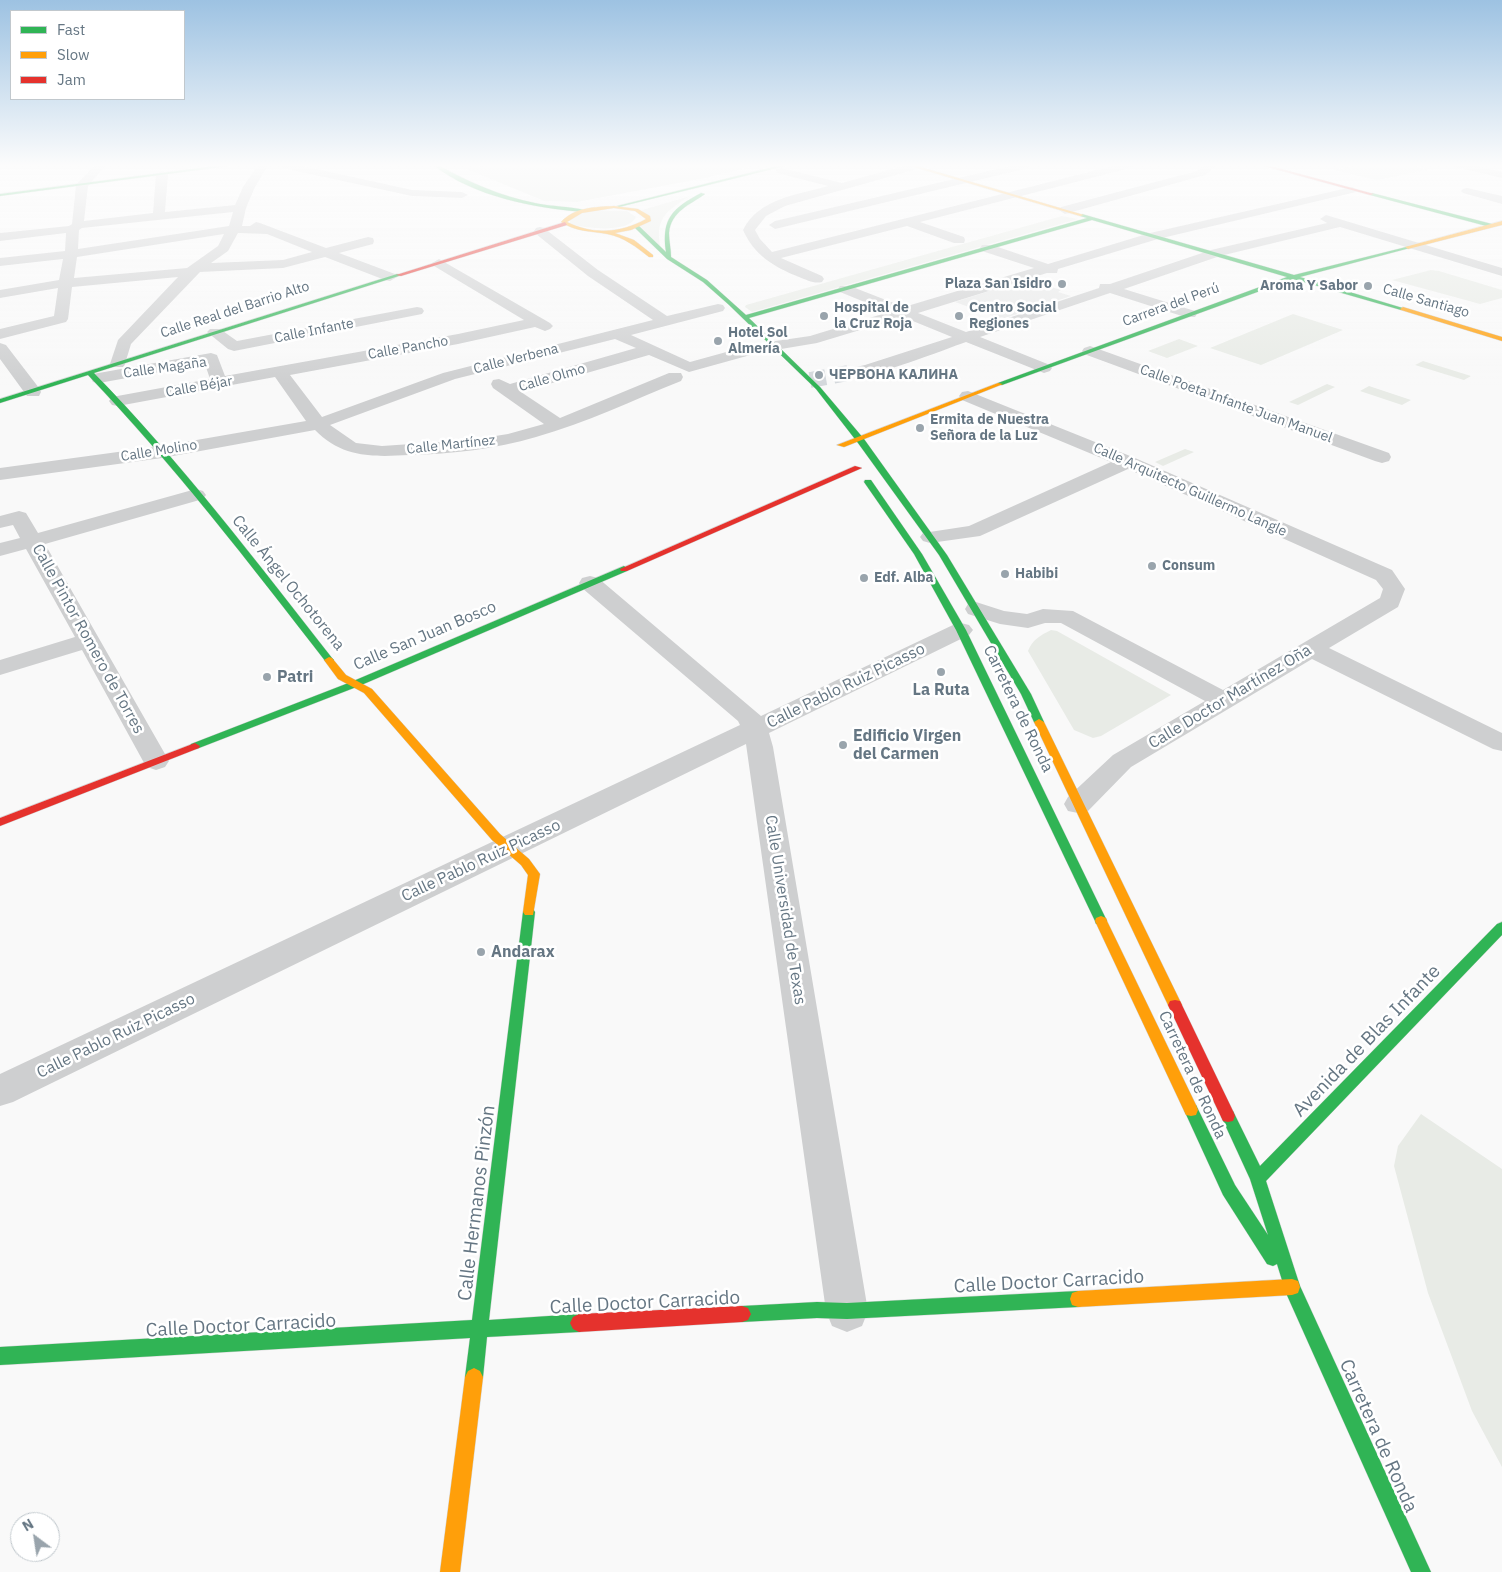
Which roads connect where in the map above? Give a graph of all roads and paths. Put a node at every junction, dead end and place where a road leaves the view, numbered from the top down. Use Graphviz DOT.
graph roads {
  1 [pos="75,238"];
  2 [pos="146,238"];
  3 [pos="228,238"];
  4 [pos="290,238"];
  5 [pos="517,238"];
  6 [pos="549,238"];
  7 [pos="624,238"];
  8 [pos="649,238"];
  9 [pos="665,238"];
  10 [pos="751,238"];
  11 [pos="842,238"];
  12 [pos="1021,238"];
  13 [pos="1146,238"];
  14 [pos="1163,238"];
  15 [pos="1280,238"];
  16 [pos="1394,238"];
  17 [pos="1446,238"];
  18 [pos="964,239"];
  19 [pos="368,241"];
  20 [pos="1417,245"];
  21 [pos="935,247"];
  22 [pos="987,248"];
  23 [pos="323,253"];
  24 [pos="1216,253"];
  25 [pos="73,254"];
  26 [pos="769,257"];
  27 [pos="669,258"];
  28 [pos="0,262"];
  29 [pos="438,263"];
  30 [pos="1048,269"];
  31 [pos="194,270"];
  32 [pos="1502,272"];
  33 [pos="832,275"];
  34 [pos="1293,277"];
  35 [pos="386,278"];
  36 [pos="817,279"];
  37 [pos="64,283"];
  38 [pos="800,284"];
  39 [pos="693,287"];
  40 [pos="845,289"];
  41 [pos="1110,289"];
  42 [pos="0,294"];
  43 [pos="723,302"];
  44 [pos="417,311"];
  45 [pos="903,312"];
  46 [pos="1190,314"];
  47 [pos="746,317"];
  48 [pos="664,321"];
  49 [pos="536,322"];
  50 [pos="215,332"];
  51 [pos="615,333"];
  52 [pos="0,334"];
  53 [pos="966,338"];
  54 [pos="458,339"];
  55 [pos="1502,339"];
  56 [pos="576,343"];
  57 [pos="775,345"];
  58 [pos="414,347"];
  59 [pos="651,349"];
  60 [pos="1090,350"];
  61 [pos="764,354"];
  62 [pos="2,355"];
  63 [pos="118,364"];
  64 [pos="477,368"];
  65 [pos="1044,368"];
  66 [pos="280,373"];
  67 [pos="848,373"];
  68 [pos="563,375"];
  69 [pos="93,376"];
  70 [pos="449,376"];
  71 [pos="675,377"];
  72 [pos="219,383"];
  73 [pos="578,384"];
  74 [pos="508,390"];
  75 [pos="33,392"];
  76 [pos="594,394"];
  77 [pos="968,396"];
  78 [pos="0,401"];
  79 [pos="118,401"];
  80 [pos="609,403"];
  81 [pos="318,424"];
  82 [pos="557,424"];
  83 [pos="832,434"];
  84 [pos="859,438"];
  85 [pos="162,452"];
  86 [pos="850,456"];
  87 [pos="1382,457"];
  88 [pos="1128,462"];
  89 [pos="0,474"];
  90 [pos="196,495"];
  91 [pos="10,520"];
  92 [pos="930,537"];
  93 [pos="34,541"];
  94 [pos="0,550"];
  95 [pos="590,583"];
  96 [pos="1390,602"];
  97 [pos="976,609"];
  98 [pos="962,630"];
  99 [pos="87,641"];
  100 [pos="1311,649"];
  101 [pos="0,668"];
  102 [pos="355,684"];
  103 [pos="1222,700"];
  104 [pos="755,730"];
  105 [pos="1502,743"];
  106 [pos="156,761"];
  107 [pos="1078,804"];
  108 [pos="0,822"];
  109 [pos="508,848"];
  110 [pos="1502,927"];
  111 [pos="1,1089"];
  112 [pos="1258,1179"];
  113 [pos="1292,1286"];
  114 [pos="847,1311"];
  115 [pos="480,1331"];
  116 [pos="0,1356"];
  117 [pos="450,1572"];
  118 [pos="1422,1572"];
  1 -- 25 [label="street"];
  2 -- 25 [label="street"];
  3 -- 31 [label="street"];
  4 -- 23 [label="street"];
  5 -- 29 [label="street, Calle Real del Barrio Alto"];
  6 -- 48 [label="street"];
  7 -- 39 [label="street"];
  8 -- 27 [label="street, Carretera de Ronda"];
  9 -- 27 [label="street"];
  10 -- 26 [label="street"];
  11 -- 26 [label="street"];
  12 -- 22 [label="street"];
  13 -- 30 [label="street"];
  14 -- 24 [label="street, Calle Santiago"];
  15 -- 24 [label="street"];
  16 -- 20 [label="street"];
  17 -- 20 [label="street, Carrera del Perú"];
  18 -- 21 [label="street"];
  19 -- 23 [label="street"];
  20 -- 32 [label="street"];
  20 -- 34 [label="street, Carrera del Perú"];
  22 -- 30 [label="street"];
  22 -- 40 [label="street"];
  23 -- 31 [label="street"];
  23 -- 35 [label="street"];
  24 -- 34 [label="street, Calle Santiago"];
  24 -- 41 [label="street"];
  25 -- 28 [label="street"];
  25 -- 37 [label="street"];
  26 -- 36 [label="street"];
  27 -- 43 [label="street, Carretera de Ronda"];
  29 -- 35 [label="street, Calle Real del Barrio Alto"];
  29 -- 49 [label="street"];
  30 -- 41 [label="street"];
  30 -- 45 [label="street"];
  31 -- 37 [label="street"];
  31 -- 63 [label="street"];
  33 -- 36 [label="street"];
  34 -- 46 [label="street, Carrera del Perú"];
  34 -- 55 [label="street, Calle Santiago"];
  35 -- 44 [label="street"];
  35 -- 50 [label="street, Calle Real del Barrio Alto"];
  36 -- 38 [label="street"];
  37 -- 42 [label="street"];
  37 -- 52 [label="street"];
  40 -- 45 [label="street"];
  40 -- 47 [label="street"];
  41 -- 46 [label="street"];
  41 -- 53 [label="street"];
  43 -- 47 [label="street, Carretera de Ronda"];
  43 -- 48 [label="street, Calle Verbena"];
  43 -- 61 [label="street, Carretera de Ronda"];
  44 -- 50 [label="street, Calle Infante"];
  44 -- 54 [label="street"];
  45 -- 53 [label="street"];
  45 -- 57 [label="street"];
  46 -- 60 [label="street, Carrera del Perú"];
  47 -- 57 [label="street, Carretera de Ronda"];
  48 -- 51 [label="street, Calle Verbena"];
  49 -- 54 [label="street, Calle Pancho"];
  49 -- 56 [label="street"];
  50 -- 63 [label="street, Calle Real del Barrio Alto"];
  51 -- 56 [label="street, Calle Verbena"];
  51 -- 59 [label="street"];
  53 -- 65 [label="street"];
  53 -- 67 [label="street"];
  54 -- 58 [label="street, Calle Pancho"];
  56 -- 64 [label="street, Calle Verbena"];
  57 -- 84 [label="street, Carretera de Ronda"];
  58 -- 66 [label="street, Calle Pancho"];
  58 -- 70 [label="street"];
  59 -- 61 [label="street"];
  59 -- 68 [label="street, Calle Olmo"];
  60 -- 65 [label="street, Carrera del Perú"];
  60 -- 87 [label="street, Calle Poeta Infante Juan Manuel"];
  62 -- 75 [label="street"];
  63 -- 69 [label="street, Calle Real del Barrio Alto"];
  64 -- 70 [label="street, Calle Verbena"];
  64 -- 74 [label="street"];
  65 -- 77 [label="street, Carrera del Perú"];
  66 -- 72 [label="street, Calle Béjar"];
  66 -- 81 [label="street, Calle Martínez"];
  68 -- 73 [label="street"];
  68 -- 74 [label="street, Calle Olmo"];
  69 -- 72 [label="street, Calle Magaña"];
  69 -- 75 [label="street, Calle Real del Barrio Alto"];
  69 -- 79 [label="street, Calle Ángel Ochotorena"];
  70 -- 81 [label="street, Calle Verbena"];
  71 -- 80 [label="street, Calle Martínez"];
  72 -- 79 [label="street, Calle Béjar"];
  74 -- 82 [label="street"];
  75 -- 78 [label="street, Calle Real del Barrio Alto"];
  76 -- 80 [label="street"];
  77 -- 84 [label="street, Carrera del Perú"];
  77 -- 88 [label="street, Calle Arquitecto Guillermo Langle"];
  79 -- 85 [label="street, Calle Ángel Ochotorena"];
  80 -- 82 [label="street, Calle Martínez"];
  81 -- 82 [label="street, Calle Martínez"];
  81 -- 85 [label="street, Calle Molino"];
  83 -- 86 [label="street, Carretera de Ronda"];
  84 -- 86 [label="street, Carrera del Perú"];
  84 -- 92 [label="street, Carretera de Ronda"];
  85 -- 89 [label="street, Calle Molino"];
  85 -- 90 [label="street, Calle Ángel Ochotorena"];
  86 -- 95 [label="street, Calle San Juan Bosco"];
  86 -- 98 [label="street, Carretera de Ronda"];
  88 -- 92 [label="street"];
  88 -- 96 [label="street, Calle Arquitecto Guillermo Langle"];
  90 -- 93 [label="street"];
  90 -- 102 [label="street, Calle Ángel Ochotorena"];
  91 -- 93 [label="street, Calle Pintor Romero de Torres"];
  92 -- 97 [label="street, Carretera de Ronda"];
  93 -- 94 [label="street"];
  93 -- 99 [label="street, Calle Pintor Romero de Torres"];
  95 -- 102 [label="street, Calle San Juan Bosco"];
  95 -- 104 [label="street, Calle Universidad de Texas"];
  96 -- 100 [label="street, Calle Doctor Martínez Oña"];
  97 -- 103 [label="street"];
  97 -- 107 [label="street, Carretera de Ronda"];
  98 -- 104 [label="street, Calle Pablo Ruiz Picasso"];
  98 -- 113 [label="street, Carretera de Ronda"];
  99 -- 101 [label="street"];
  99 -- 106 [label="street, Calle Pintor Romero de Torres"];
  100 -- 103 [label="street, Calle Doctor Martínez Oña"];
  100 -- 105 [label="street"];
  102 -- 106 [label="street, Calle San Juan Bosco"];
  102 -- 109 [label="street, Calle Ángel Ochotorena"];
  103 -- 107 [label="street, Calle Doctor Martínez Oña"];
  104 -- 109 [label="street, Calle Pablo Ruiz Picasso"];
  104 -- 114 [label="street, Calle Universidad de Texas"];
  106 -- 108 [label="street, Calle San Juan Bosco"];
  107 -- 112 [label="street, Carretera de Ronda"];
  109 -- 111 [label="street, Calle Pablo Ruiz Picasso"];
  109 -- 115 [label="street, Calle Hermanos Pinzón"];
  110 -- 112 [label="street, Avenida de Blas Infante"];
  112 -- 113 [label="street, Carretera de Ronda"];
  113 -- 114 [label="street, Calle Doctor Carracido"];
  113 -- 118 [label="street, Carretera de Ronda"];
  114 -- 115 [label="street, Calle Doctor Carracido"];
  115 -- 116 [label="street, Calle Doctor Carracido"];
  115 -- 117 [label="street, Calle Hermanos Pinzón"];
}
